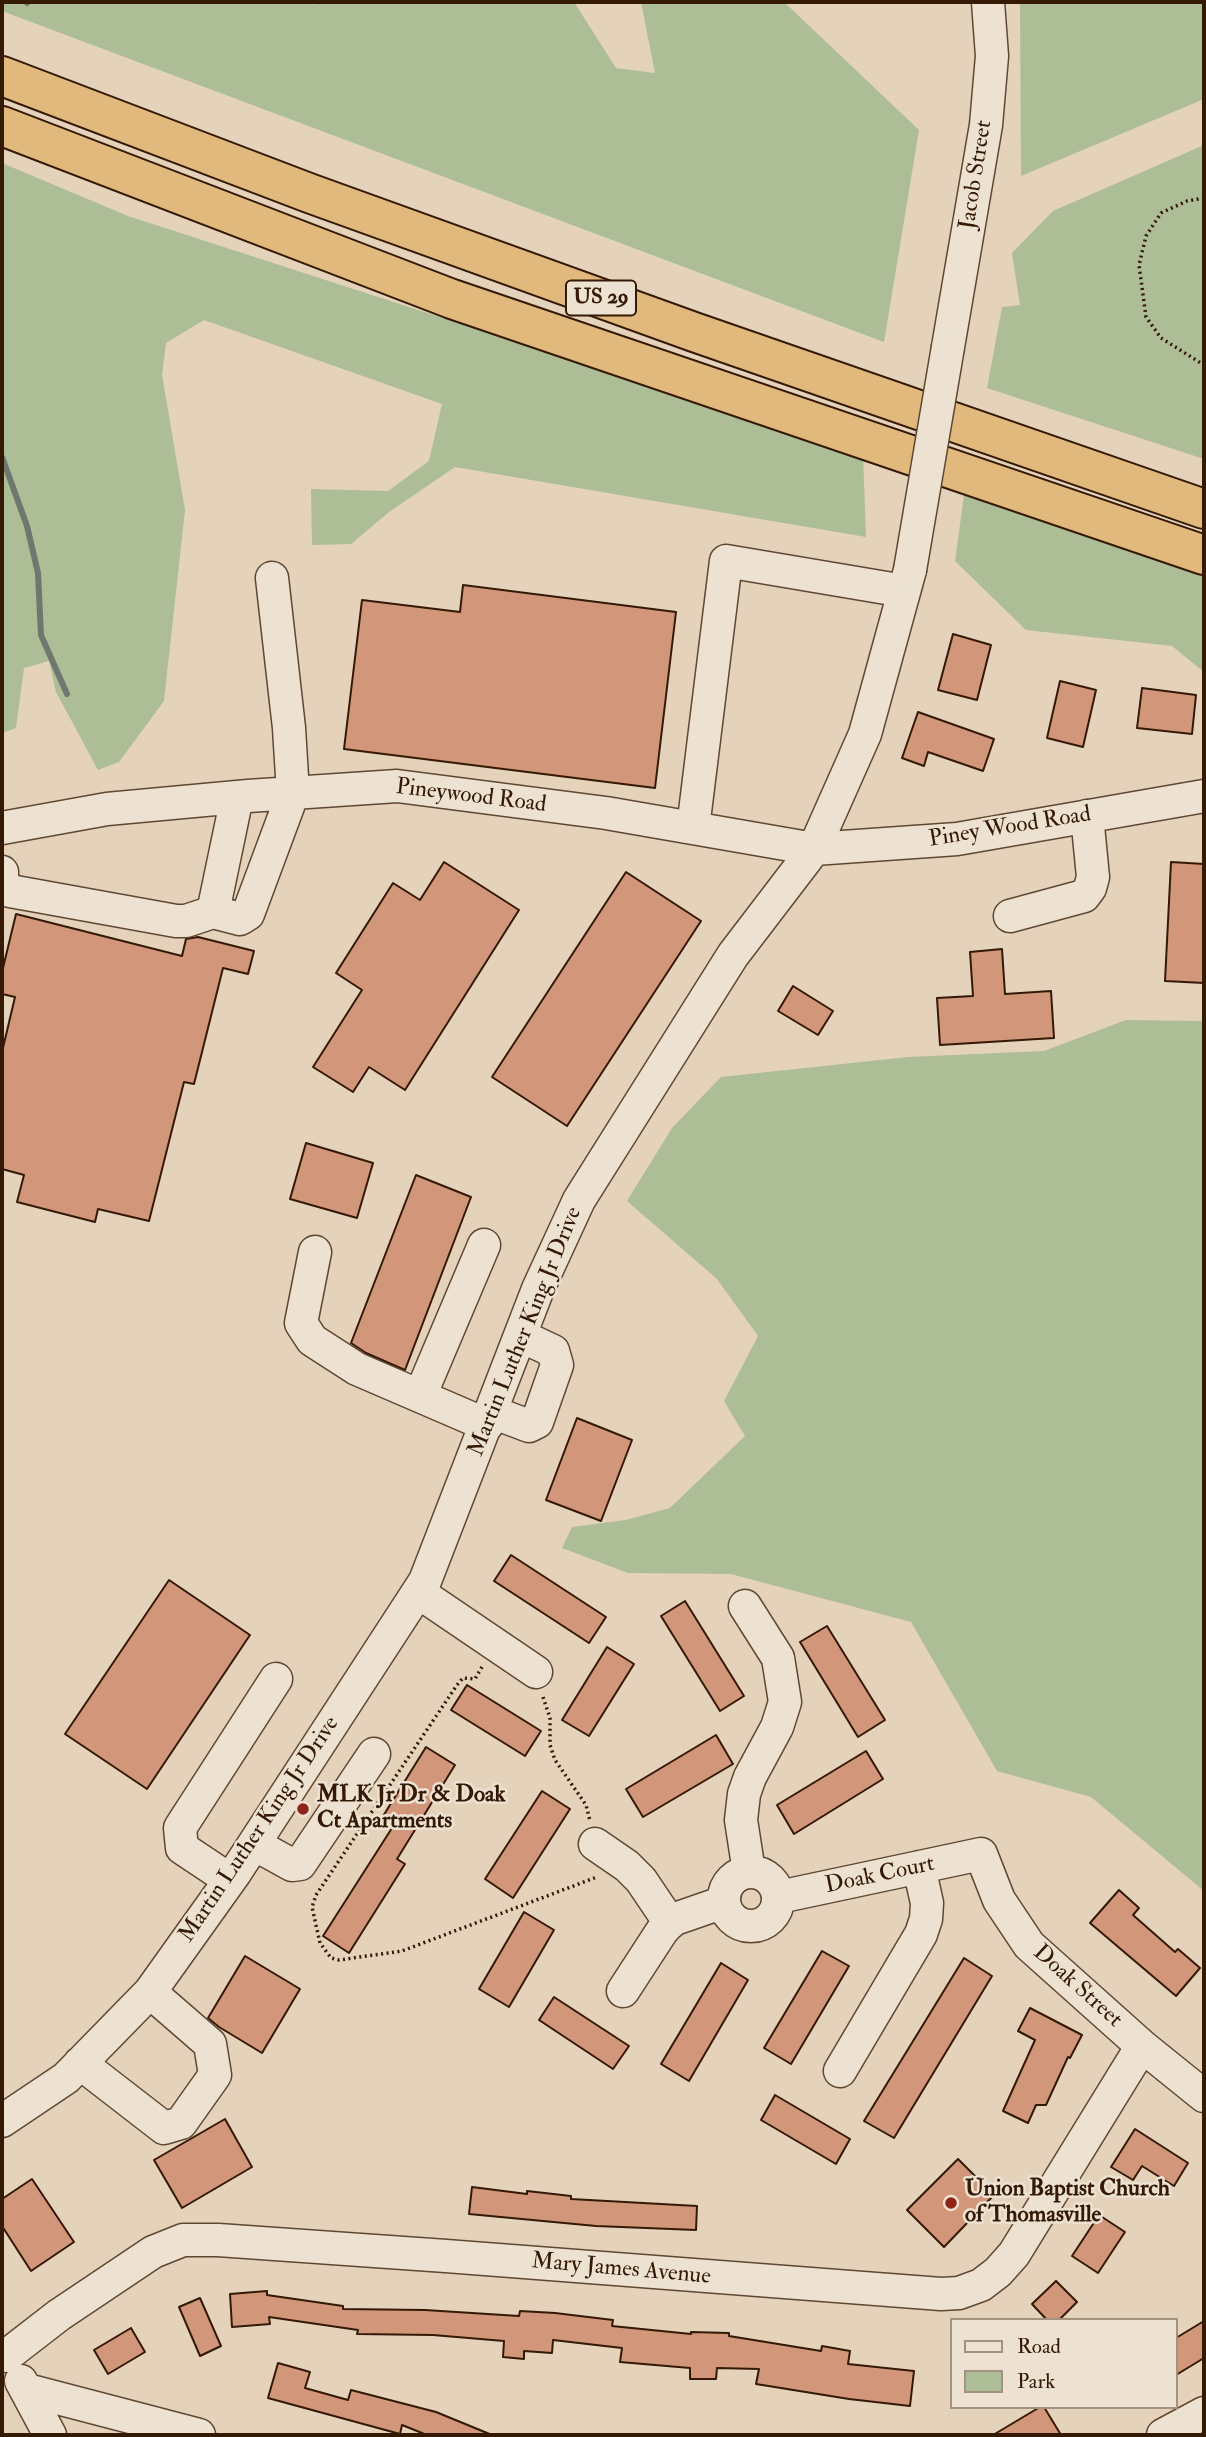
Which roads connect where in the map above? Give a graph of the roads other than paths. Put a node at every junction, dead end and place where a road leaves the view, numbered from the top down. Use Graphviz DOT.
graph roads {
  1 [pos="988,2"];
  2 [pos="2,76"];
  3 [pos="2,126"];
  4 [pos="948,347"];
  5 [pos="1204,509"];
  6 [pos="1204,555"];
  7 [pos="272,578"];
  8 [pos="907,580"];
  9 [pos="293,793"];
  10 [pos="1204,796"];
  11 [pos="237,797"];
  12 [pos="1087,816"];
  13 [pos="2,828"];
  14 [pos="693,828"];
  15 [pos="814,849"];
  16 [pos="2,872"];
  17 [pos="213,912"];
  18 [pos="1010,916"];
  19 [pos="484,1245"];
  20 [pos="315,1252"];
  21 [pos="521,1336"];
  22 [pos="420,1396"];
  23 [pos="490,1418"];
  24 [pos="418,1592"];
  25 [pos="745,1605"];
  26 [pos="536,1672"];
  27 [pos="276,1679"];
  28 [pos="374,1755"];
  29 [pos="254,1844"];
  30 [pos="596,1844"];
  31 [pos="981,1854"];
  32 [pos="919,1867"];
  33 [pos="749,1872"];
  34 [pos="230,1880"];
  35 [pos="779,1897"];
  36 [pos="724,1902"];
  37 [pos="670,1923"];
  38 [pos="623,1991"];
  39 [pos="150,1992"];
  40 [pos="1142,2046"];
  41 [pos="80,2063"];
  42 [pos="840,2071"];
  43 [pos="1204,2096"];
  44 [pos="2,2121"];
  45 [pos="4,2353"];
  46 [pos="27,2390"];
  47 [pos="1204,2413"];
  48 [pos="50,2435"];
  49 [pos="199,2435"];
  50 [pos="1163,2435"];
  1 -- 4 [label="street, Jacob Street"];
  2 -- 5 [label="highway, US 29"];
  3 -- 6 [label="highway, US 29"];
  4 -- 8 [label="street, Martin Luther King Jr Drive, bridge"];
  7 -- 9 [label="street"];
  8 -- 14 [label="street"];
  8 -- 15 [label="street, Martin Luther King Jr Drive"];
  9 -- 11 [label="street, Pineywood Road"];
  9 -- 14 [label="street, Pineywood Road"];
  9 -- 17 [label="street"];
  10 -- 12 [label="street, Piney Wood Road"];
  11 -- 13 [label="street, Pineywood Road"];
  11 -- 17 [label="street"];
  12 -- 15 [label="street, Piney Wood Road"];
  12 -- 18 [label="street"];
  14 -- 15 [label="street, Pineywood Road"];
  15 -- 21 [label="street, Martin Luther King Jr Drive"];
  16 -- 17 [label="street"];
  19 -- 22 [label="street"];
  20 -- 22 [label="street"];
  21 -- 23 [label="street, Martin Luther King Jr Drive"];
  21 -- 23 [label="street"];
  22 -- 23 [label="street"];
  23 -- 24 [label="street, Martin Luther King Jr Drive"];
  24 -- 26 [label="street"];
  24 -- 29 [label="street, Martin Luther King Jr Drive"];
  25 -- 33 [label="street"];
  27 -- 34 [label="street"];
  28 -- 29 [label="street"];
  29 -- 34 [label="street, Martin Luther King Jr Drive"];
  30 -- 37 [label="street"];
  31 -- 32 [label="street, Doak Court"];
  31 -- 40 [label="street, Doak Street"];
  32 -- 35 [label="street, Doak Court"];
  32 -- 42 [label="street"];
  33 -- 35 [label="street"];
  33 -- 36 [label="street"];
  34 -- 39 [label="street, Martin Luther King Jr Drive"];
  35 -- 36 [label="street"];
  36 -- 37 [label="street"];
  37 -- 38 [label="street"];
  39 -- 41 [label="street, Martin Luther King Jr Drive"];
  39 -- 41 [label="street"];
  40 -- 43 [label="street, Doak Street"];
  40 -- 45 [label="street, Mary James Avenue"];
  41 -- 44 [label="street, Martin Luther King Jr Drive"];
  45 -- 46 [label="street"];
  46 -- 48 [label="street"];
  46 -- 49 [label="street"];
  47 -- 50 [label="street"];
}
